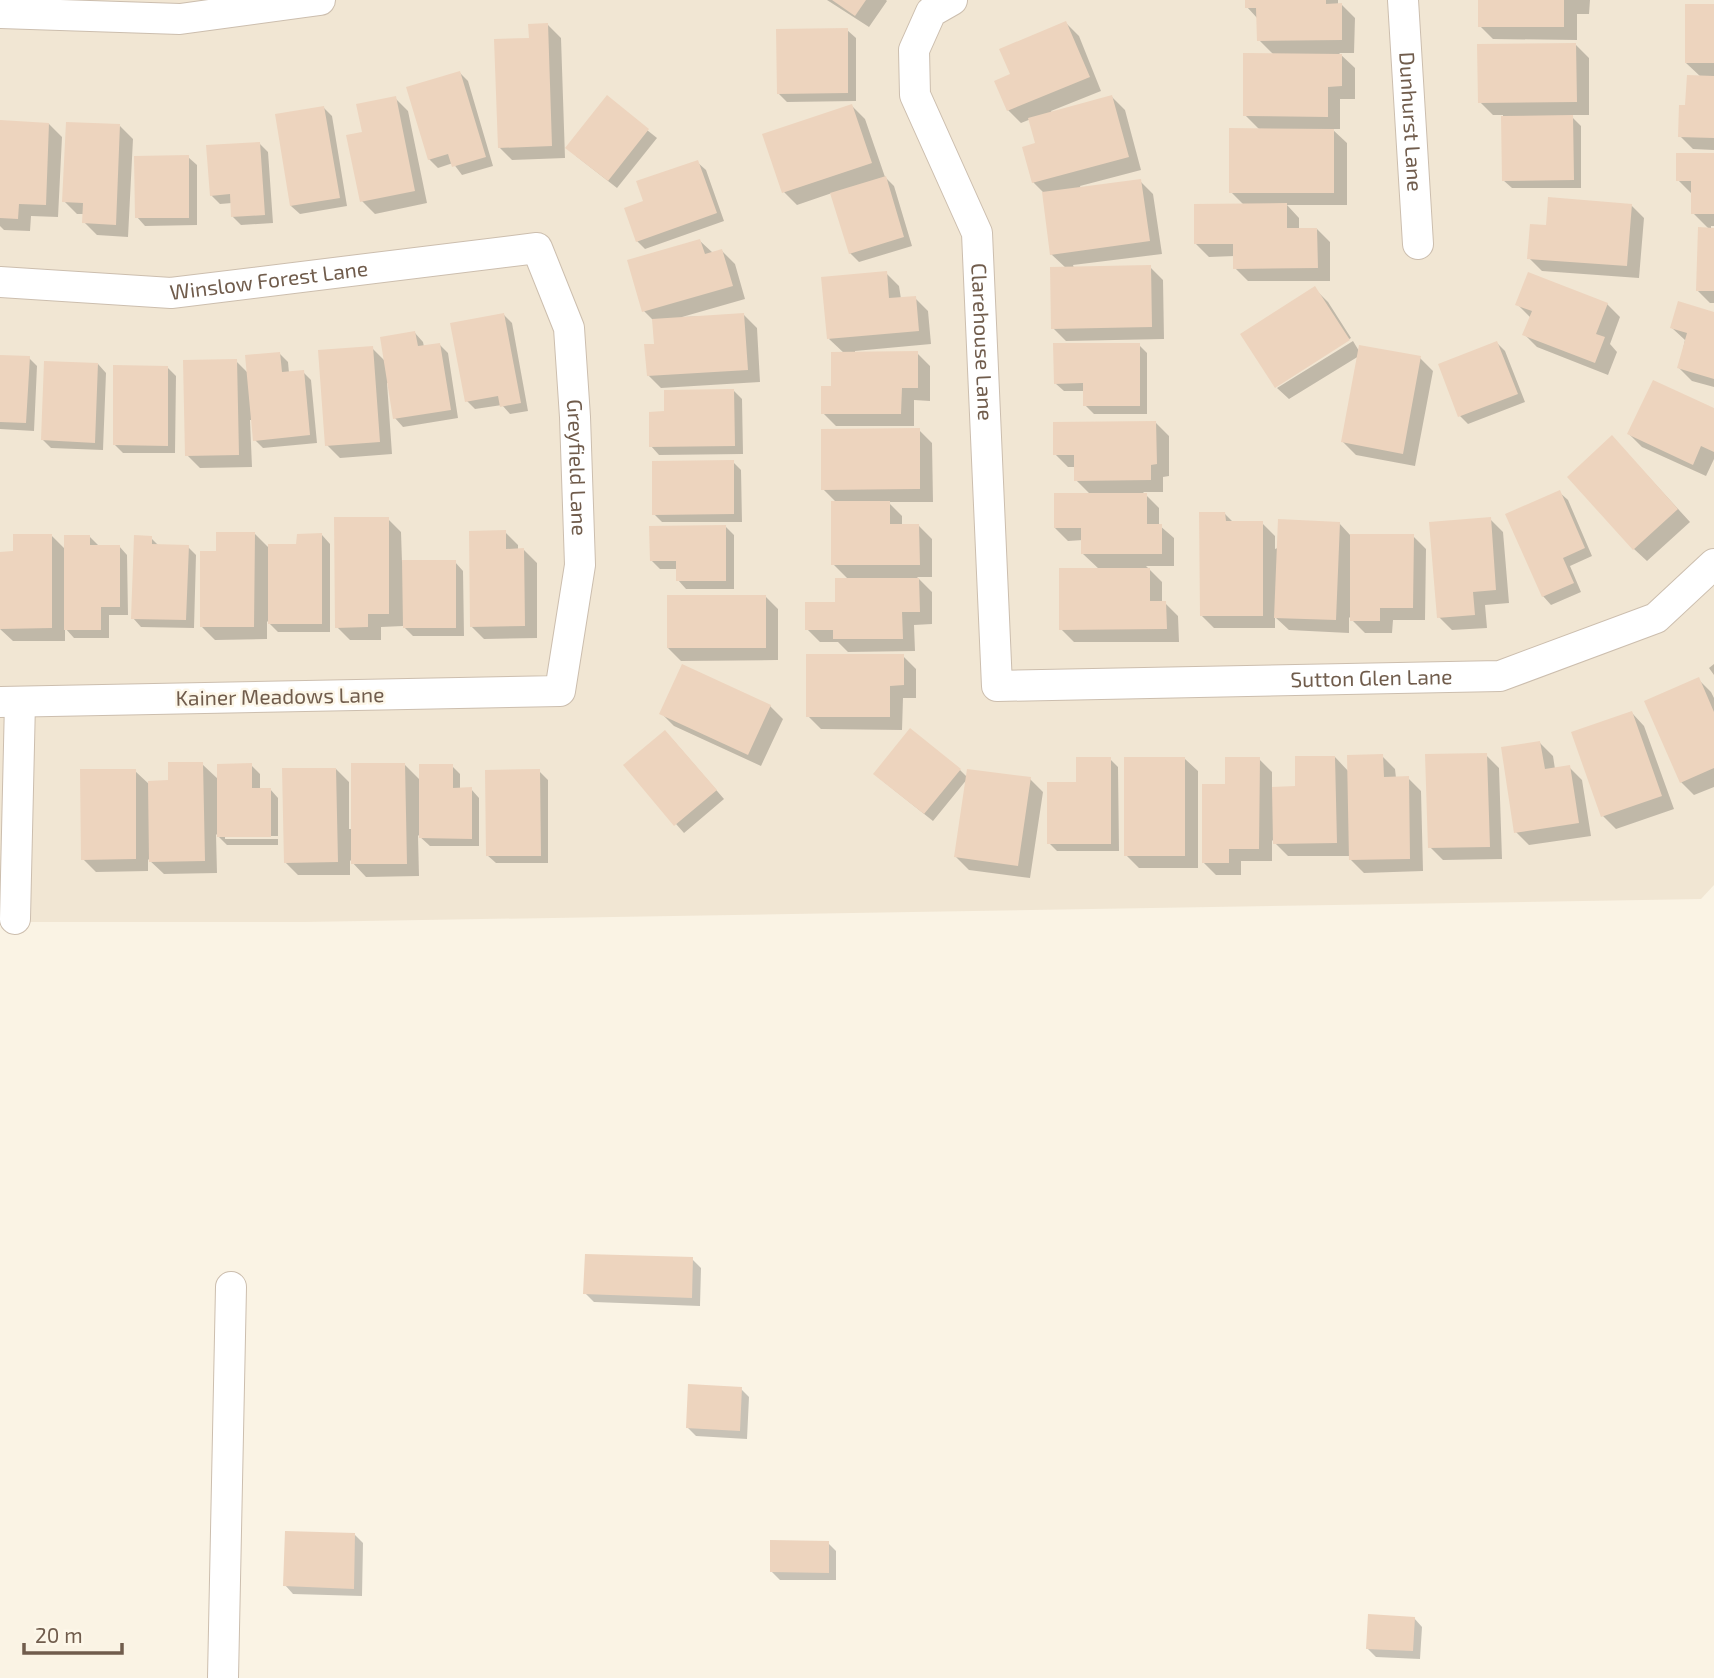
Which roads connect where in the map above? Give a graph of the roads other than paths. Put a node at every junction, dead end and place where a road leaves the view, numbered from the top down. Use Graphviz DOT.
graph roads {
  1 [pos="320,0"];
  2 [pos="1403,0"];
  3 [pos="942,6"];
  4 [pos="0,13"];
  5 [pos="1418,244"];
  6 [pos="537,248"];
  7 [pos="0,282"];
  8 [pos="1714,564"];
  9 [pos="997,686"];
  10 [pos="560,691"];
  11 [pos="10,702"];
  12 [pos="15,919"];
  13 [pos="231,1287"];
  14 [pos="223,1678"];
  1 -- 4 [label="street"];
  2 -- 5 [label="street, Dunhurst Lane"];
  3 -- 9 [label="street, Clarehouse Lane"];
  6 -- 7 [label="street, Winslow Forest Lane"];
  6 -- 10 [label="street, Greyfield Lane"];
  8 -- 9 [label="street, Sutton Glen Lane"];
  10 -- 11 [label="street, Kainer Meadows Lane"];
  11 -- 12 [label="street"];
  13 -- 14 [label="street"];
}
